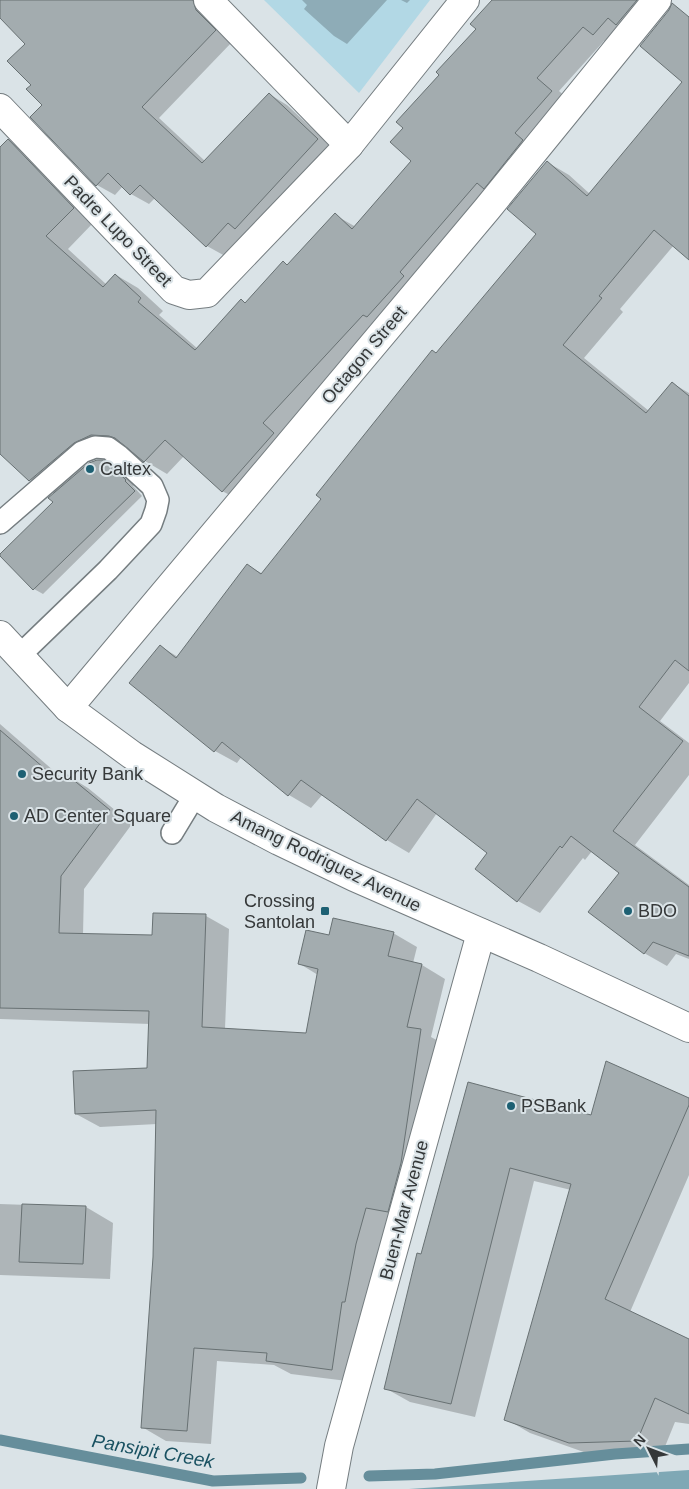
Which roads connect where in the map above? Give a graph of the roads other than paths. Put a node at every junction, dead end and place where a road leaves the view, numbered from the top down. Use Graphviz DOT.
graph roads {
  1 [pos="208,0"];
  2 [pos="465,0"];
  3 [pos="657,0"];
  4 [pos="0,108"];
  5 [pos="349,145"];
  6 [pos="0,523"];
  7 [pos="0,635"];
  8 [pos="19,656"];
  9 [pos="68,708"];
  10 [pos="196,795"];
  11 [pos="172,833"];
  12 [pos="481,933"];
  13 [pos="689,1028"];
  14 [pos="331,1489"];
  1 -- 5 [label="street"];
  2 -- 5 [label="street, Padre Lupo Street"];
  3 -- 9 [label="street, Octagon Street"];
  4 -- 5 [label="street, Padre Lupo Street"];
  6 -- 8 [label="lane"];
  7 -- 8 [label="street, Amang Rodriguez Avenue"];
  8 -- 9 [label="street, Amang Rodriguez Avenue"];
  9 -- 10 [label="street, Amang Rodriguez Avenue"];
  10 -- 11 [label="lane"];
  10 -- 12 [label="street, Amang Rodriguez Avenue"];
  12 -- 13 [label="street, Amang Rodriguez Avenue"];
  12 -- 14 [label="street, Buen-Mar Avenue"];
}
